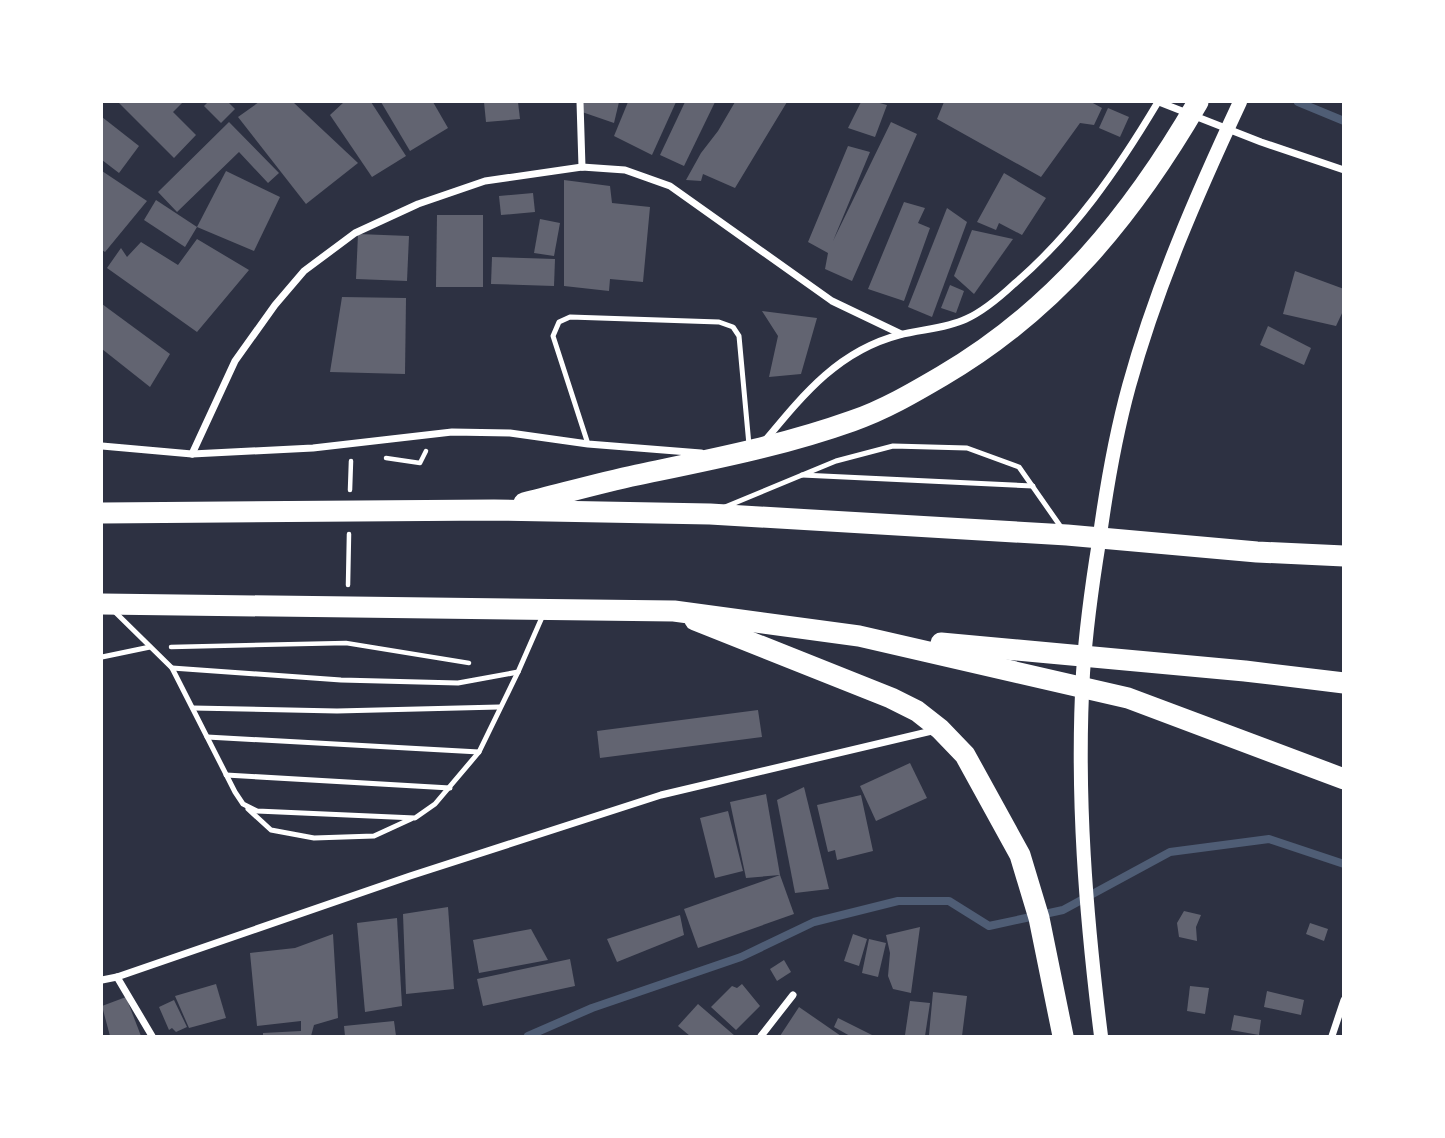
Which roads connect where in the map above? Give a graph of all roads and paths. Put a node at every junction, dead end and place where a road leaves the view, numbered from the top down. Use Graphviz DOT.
graph roads {
  1 [pos="580,102"];
  2 [pos="1159,102"];
  3 [pos="1199,102"];
  4 [pos="1240,102"];
  5 [pos="582,167"];
  6 [pos="1343,170"];
  7 [pos="901,334"];
  8 [pos="588,444"];
  9 [pos="102,446"];
  10 [pos="748,452"];
  11 [pos="351,453"];
  12 [pos="192,454"];
  13 [pos="800,475"];
  14 [pos="1033,486"];
  15 [pos="350,494"];
  16 [pos="494,510"];
  17 [pos="102,513"];
  18 [pos="710,514"];
  19 [pos="349,521"];
  20 [pos="1067,535"];
  21 [pos="1257,552"];
  22 [pos="1343,556"];
  23 [pos="1343,569"];
  24 [pos="348,589"];
  25 [pos="104,604"];
  26 [pos="547,608"];
  27 [pos="674,611"];
  28 [pos="347,630"];
  29 [pos="859,636"];
  30 [pos="346,643"];
  31 [pos="150,647"];
  32 [pos="102,657"];
  33 [pos="480,665"];
  34 [pos="172,668"];
  35 [pos="518,672"];
  36 [pos="1343,683"];
  37 [pos="499,707"];
  38 [pos="193,708"];
  39 [pos="940,729"];
  40 [pos="207,737"];
  41 [pos="479,752"];
  42 [pos="226,775"];
  43 [pos="1343,779"];
  44 [pos="451,788"];
  45 [pos="243,804"];
  46 [pos="415,818"];
  47 [pos="117,977"];
  48 [pos="102,980"];
  49 [pos="793,995"];
  50 [pos="1343,1000"];
  51 [pos="152,1037"];
  52 [pos="761,1037"];
  53 [pos="1063,1037"];
  54 [pos="1101,1037"];
  55 [pos="1332,1037"];
  1 -- 5 [label="street"];
  2 -- 6 [label="street"];
  2 -- 7 [label="street"];
  3 -- 10 [label="highway"];
  4 -- 54 [label="main road"];
  5 -- 7 [label="street"];
  5 -- 12 [label="street"];
  7 -- 10 [label="street"];
  8 -- 10 [label="street"];
  8 -- 10 [label="lane"];
  8 -- 12 [label="street"];
  9 -- 12 [label="street"];
  10 -- 16 [label="highway"];
  11 -- 15 [label="path"];
  13 -- 14 [label="lane"];
  13 -- 14 [label="lane"];
  13 -- 18 [label="lane"];
  14 -- 20 [label="lane"];
  16 -- 17 [label="highway"];
  16 -- 18 [label="highway"];
  18 -- 20 [label="highway"];
  19 -- 24 [label="path"];
  20 -- 21 [label="highway"];
  21 -- 22 [label="highway"];
  21 -- 23 [label="highway"];
  25 -- 26 [label="highway"];
  25 -- 31 [label="lane"];
  26 -- 27 [label="highway"];
  26 -- 35 [label="lane"];
  27 -- 29 [label="highway"];
  27 -- 39 [label="highway"];
  28 -- 30 [label="path"];
  29 -- 36 [label="highway"];
  29 -- 43 [label="highway"];
  30 -- 31 [label="path"];
  30 -- 33 [label="path"];
  31 -- 32 [label="lane"];
  31 -- 34 [label="lane"];
  34 -- 35 [label="lane"];
  34 -- 38 [label="lane"];
  35 -- 37 [label="lane"];
  37 -- 38 [label="lane"];
  37 -- 41 [label="lane"];
  38 -- 40 [label="lane"];
  39 -- 47 [label="street"];
  39 -- 53 [label="highway"];
  40 -- 41 [label="lane"];
  40 -- 42 [label="lane"];
  41 -- 44 [label="lane"];
  42 -- 44 [label="lane"];
  42 -- 45 [label="lane"];
  44 -- 46 [label="lane"];
  45 -- 46 [label="lane"];
  45 -- 46 [label="lane"];
  47 -- 48 [label="street"];
  47 -- 51 [label="street"];
  49 -- 52 [label="street"];
  50 -- 55 [label="street"];
}
